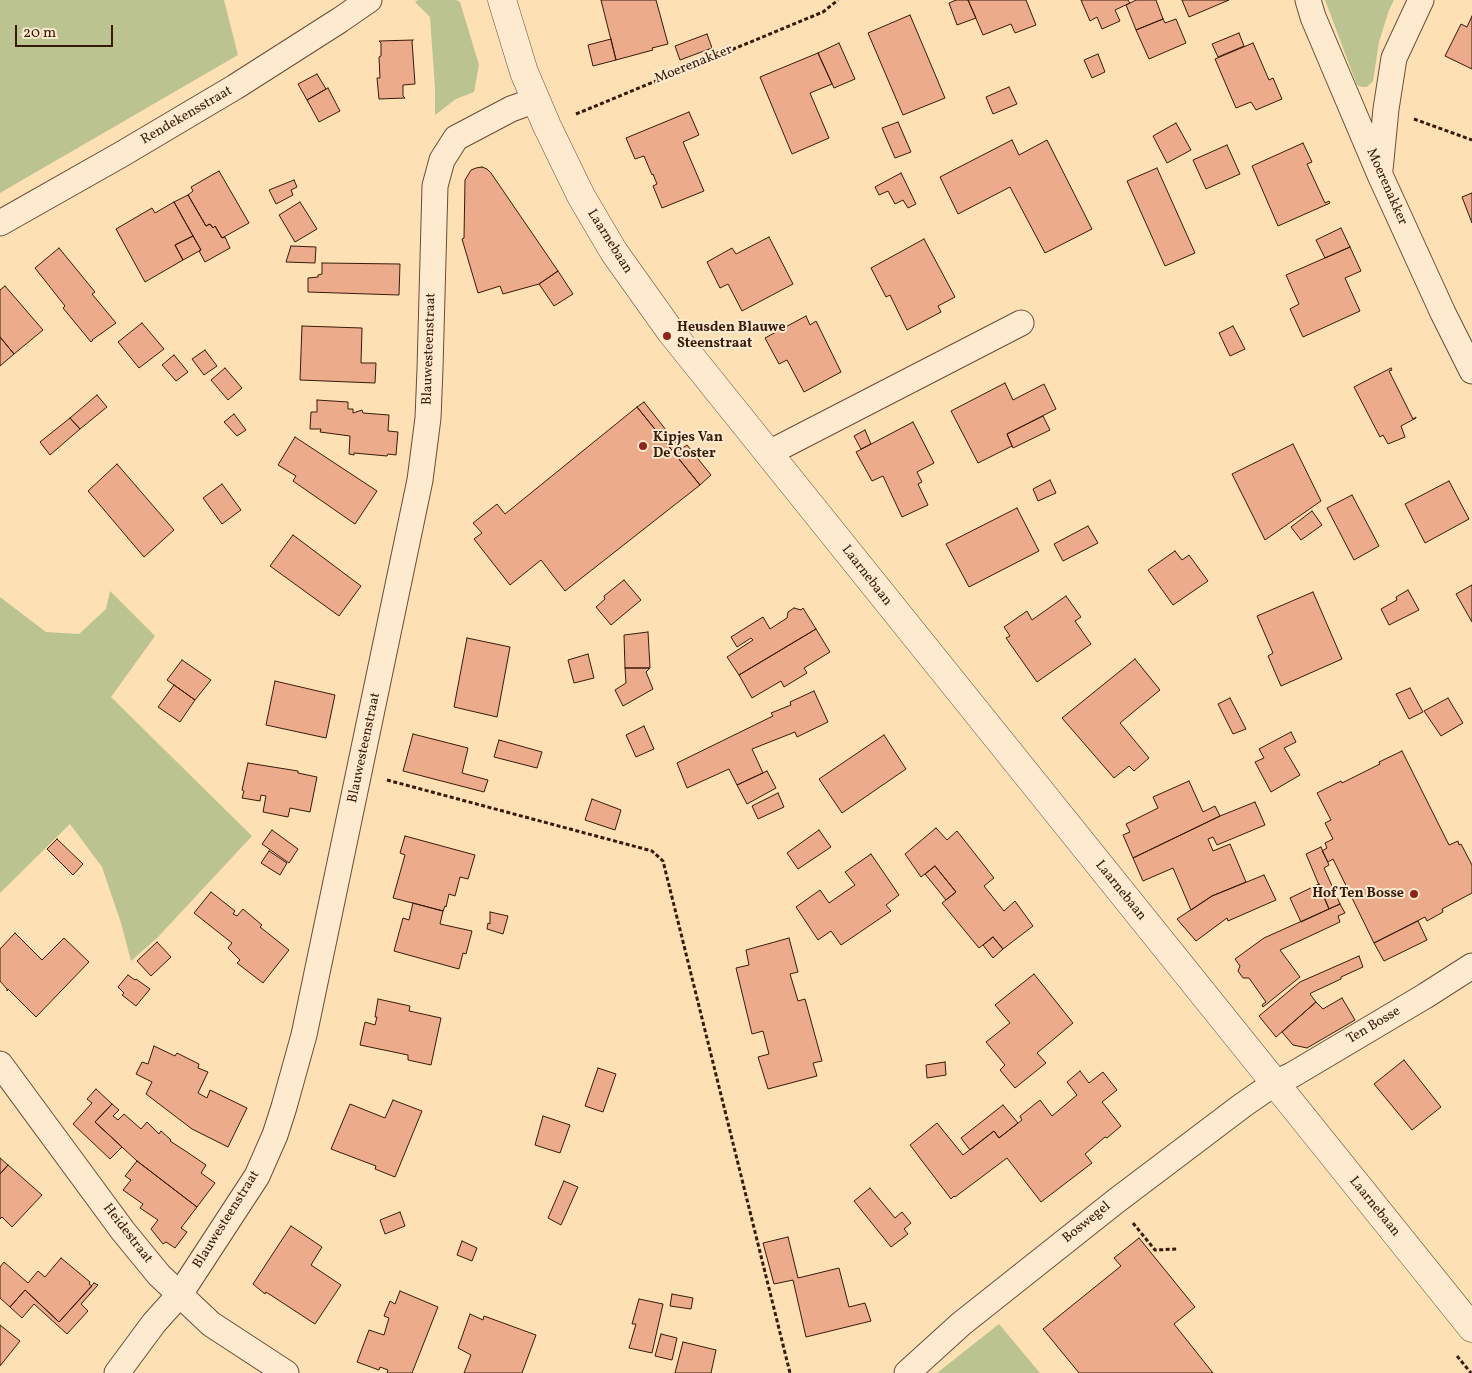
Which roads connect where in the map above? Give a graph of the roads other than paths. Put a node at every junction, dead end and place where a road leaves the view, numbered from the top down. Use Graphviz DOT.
graph roads {
  1 [pos="369,0"];
  2 [pos="502,0"];
  3 [pos="1308,0"];
  4 [pos="1422,0"];
  5 [pos="523,104"];
  6 [pos="1380,175"];
  7 [pos="0,223"];
  8 [pos="1021,322"];
  9 [pos="1472,371"];
  10 [pos="769,453"];
  11 [pos="1472,966"];
  12 [pos="0,1064"];
  13 [pos="1275,1083"];
  14 [pos="180,1294"];
  15 [pos="1472,1328"];
  16 [pos="117,1373"];
  17 [pos="286,1373"];
  18 [pos="907,1373"];
  1 -- 7 [label="street, Rendekensstraat"];
  2 -- 5 [label="street, Laarnebaan"];
  3 -- 6 [label="street, Moerenakker"];
  4 -- 6 [label="street"];
  5 -- 10 [label="street, Laarnebaan"];
  5 -- 14 [label="street, Blauwesteenstraat"];
  6 -- 9 [label="street, Moerenakker"];
  8 -- 10 [label="street"];
  10 -- 13 [label="street, Laarnebaan"];
  11 -- 13 [label="street, Ten Bosse"];
  12 -- 14 [label="street, Heidestraat"];
  13 -- 15 [label="street, Laarnebaan"];
  13 -- 18 [label="street, Boswegel"];
  14 -- 16 [label="street, Blauwesteenstraat"];
  14 -- 17 [label="street, Heidestraat"];
}
